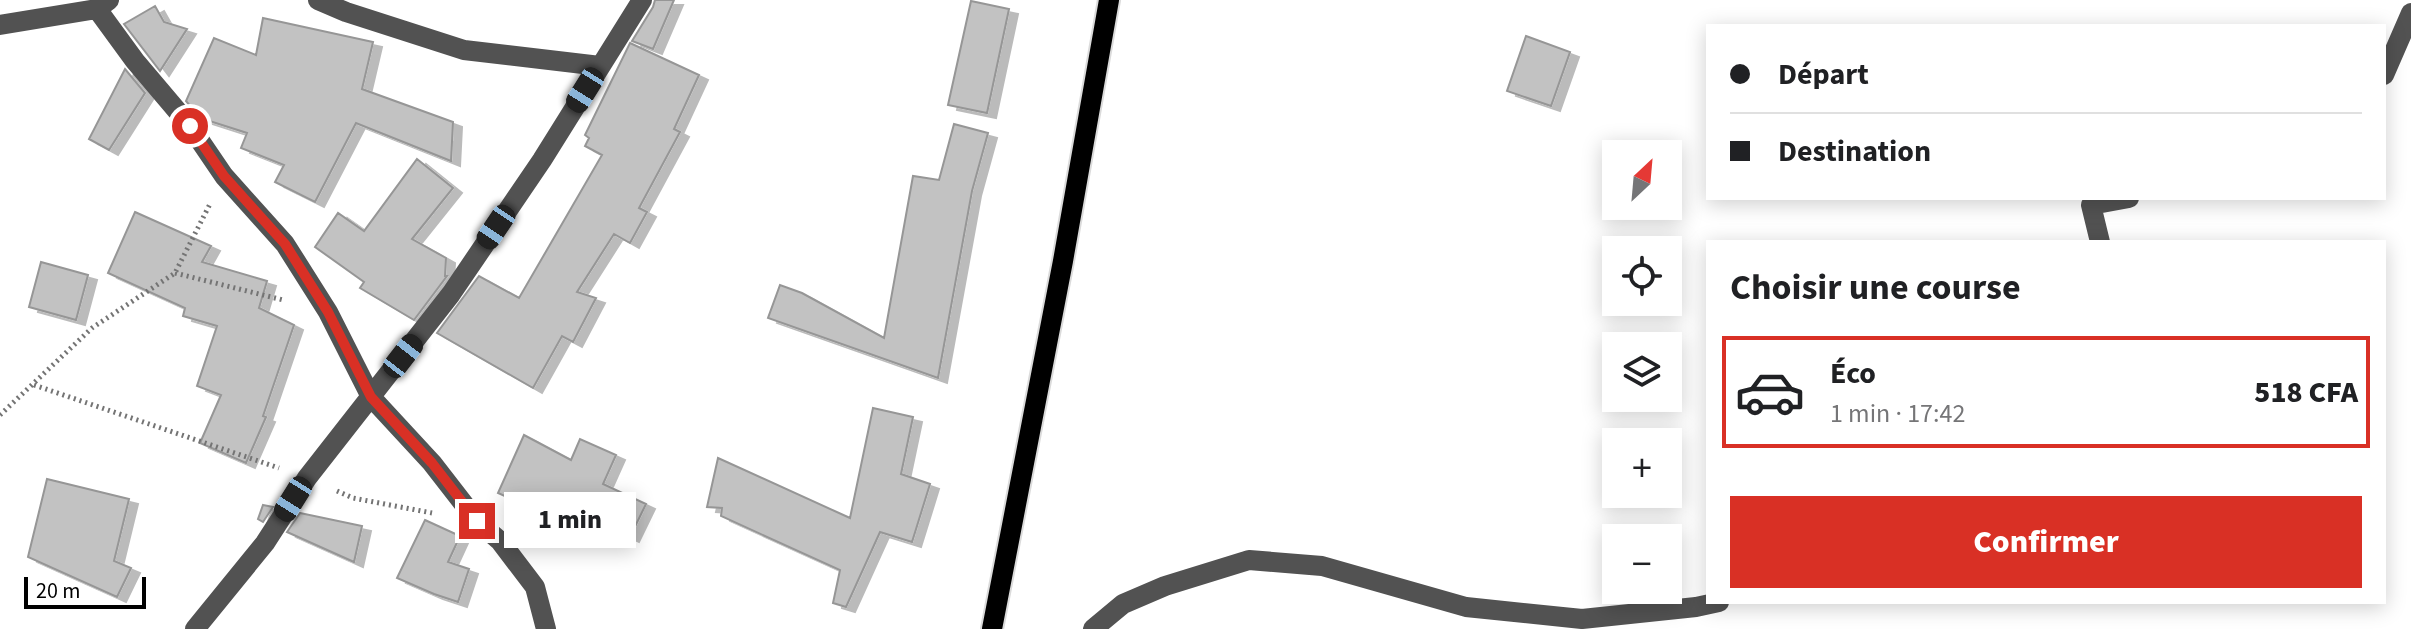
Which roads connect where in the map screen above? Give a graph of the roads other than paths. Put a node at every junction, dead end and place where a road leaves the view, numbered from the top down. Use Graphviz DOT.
graph roads {
  1 [pos="318,0"];
  2 [pos="642,0"];
  3 [pos="1109,0"];
  4 [pos="103,4"];
  5 [pos="2411,13"];
  6 [pos="0,25"];
  7 [pos="600,66"];
  8 [pos="2386,70"];
  9 [pos="2118,200"];
  10 [pos="2100,240"];
  11 [pos="371,397"];
  12 [pos="1710,604"];
  13 [pos="195,629"];
  14 [pos="546,629"];
  15 [pos="992,629"];
  16 [pos="1093,629"];
  1 -- 7 [label="street"];
  2 -- 7 [label="street"];
  3 -- 15 [label="main road"];
  4 -- 6 [label="street"];
  4 -- 11 [label="street"];
  5 -- 8 [label="street"];
  7 -- 11 [label="street"];
  9 -- 10 [label="street"];
  11 -- 13 [label="street"];
  11 -- 14 [label="street"];
  12 -- 16 [label="street"];
}
